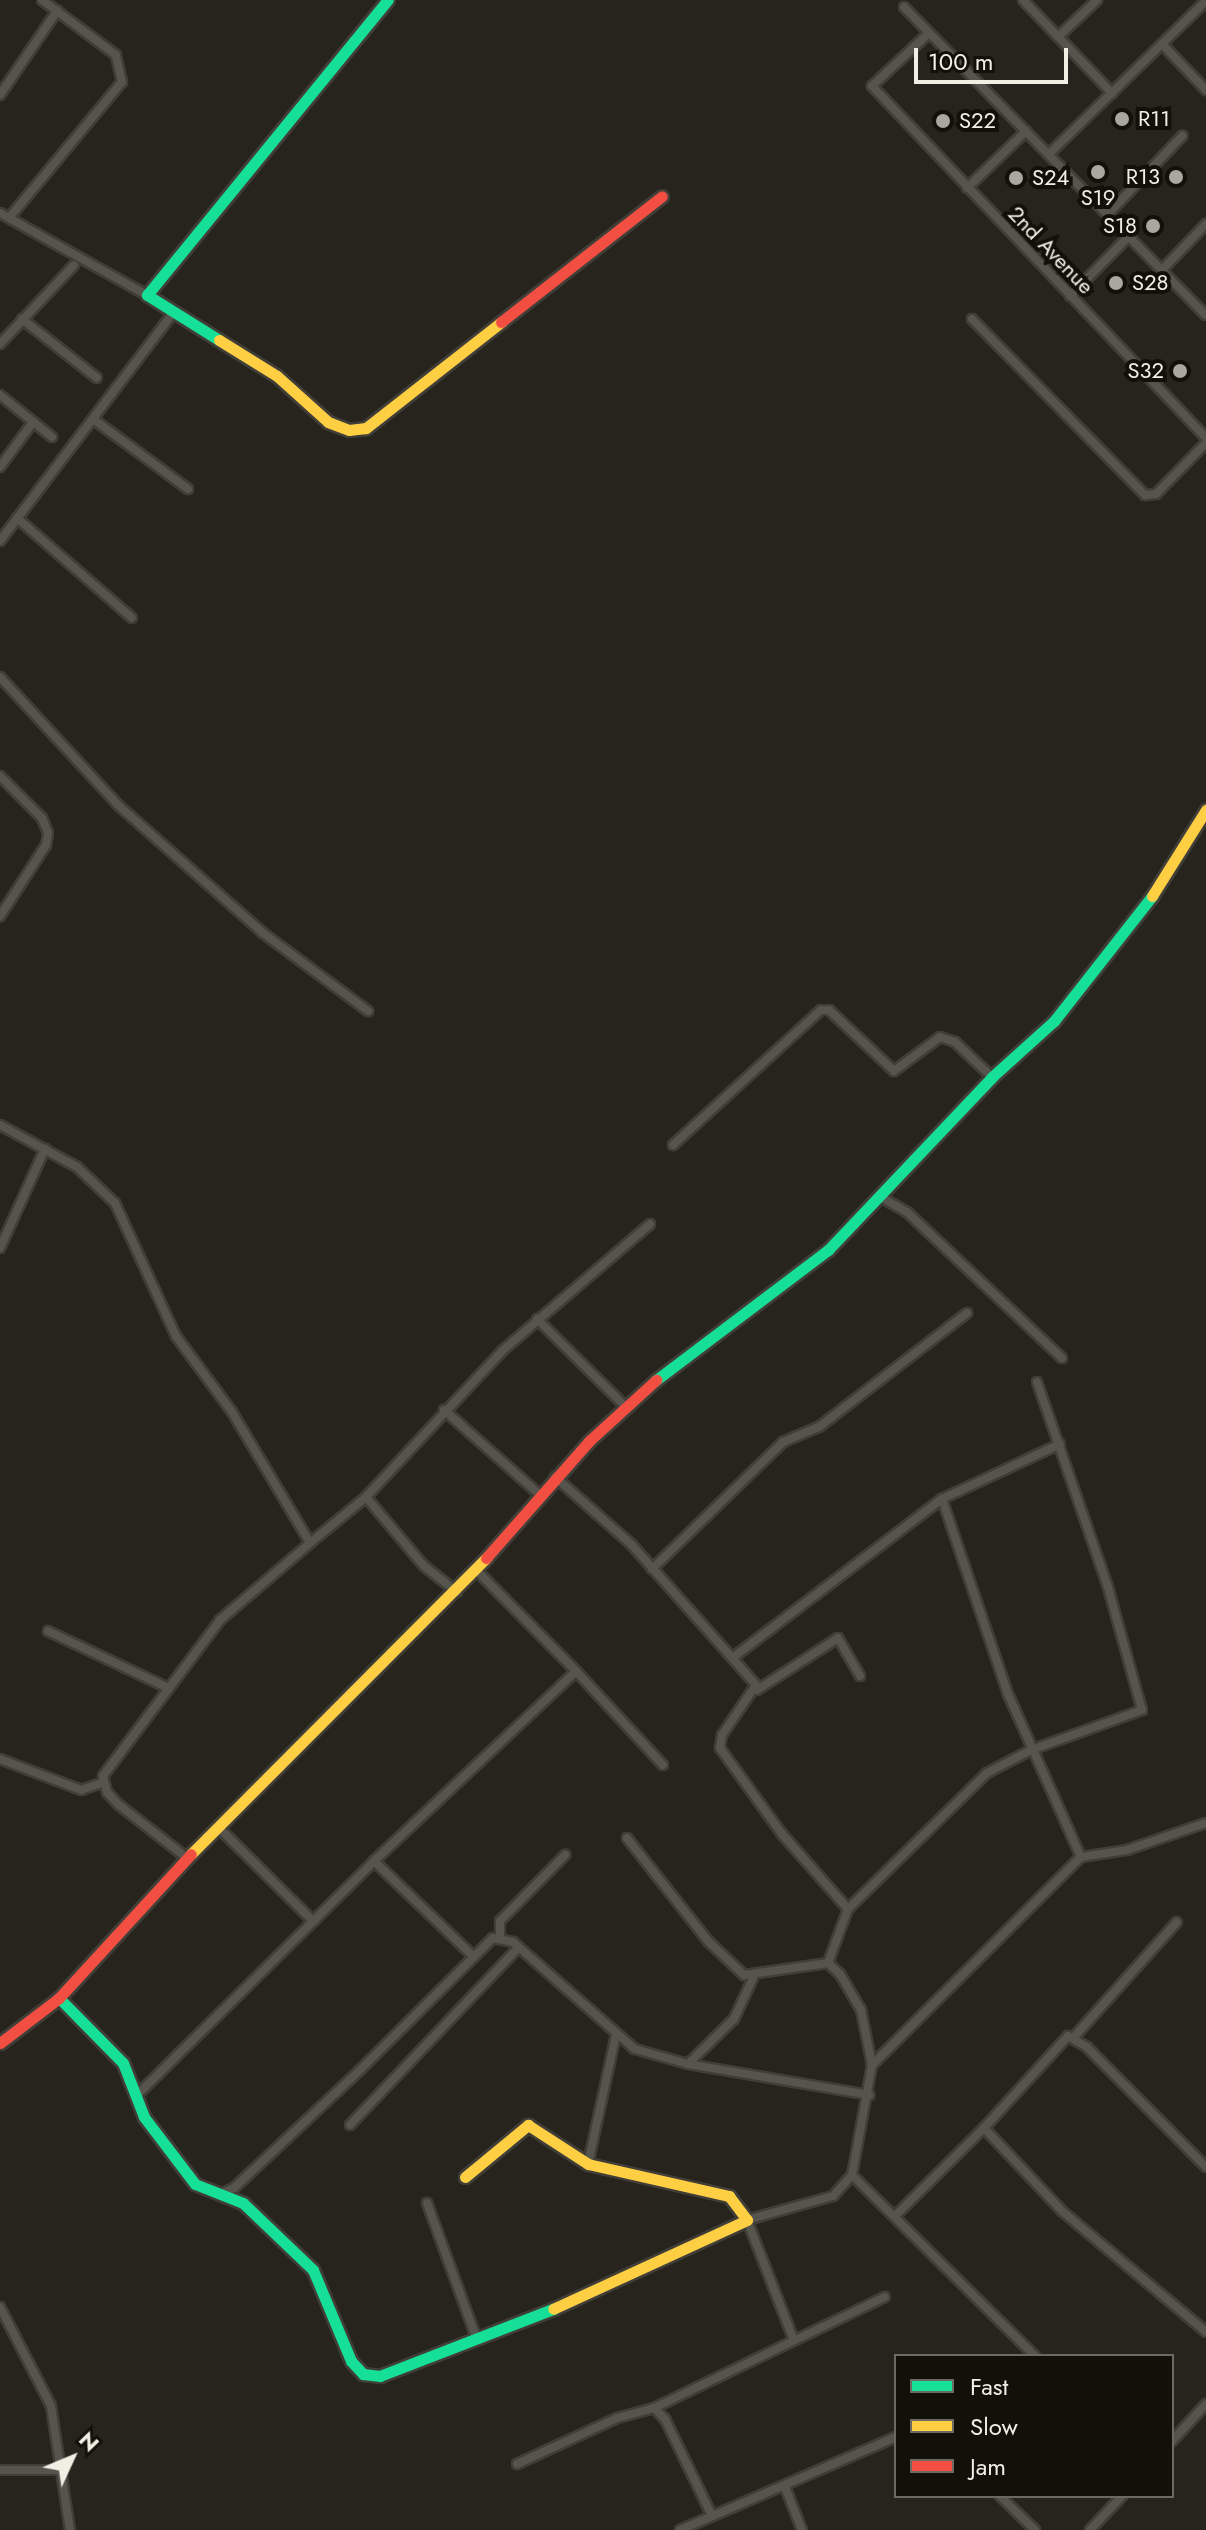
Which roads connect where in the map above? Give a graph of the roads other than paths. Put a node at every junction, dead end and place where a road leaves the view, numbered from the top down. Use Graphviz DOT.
graph roads {
  1 [pos="42,0"];
  2 [pos="388,0"];
  3 [pos="1023,0"];
  4 [pos="1097,0"];
  5 [pos="1206,1"];
  6 [pos="904,7"];
  7 [pos="57,11"];
  8 [pos="929,33"];
  9 [pos="1058,37"];
  10 [pos="1162,44"];
  11 [pos="1206,90"];
  12 [pos="1112,93"];
  13 [pos="0,95"];
  14 [pos="1026,131"];
  15 [pos="1182,136"];
  16 [pos="1049,154"];
  17 [pos="967,188"];
  18 [pos="662,196"];
  19 [pos="0,213"];
  20 [pos="1108,214"];
  21 [pos="9,218"];
  22 [pos="1206,224"];
  23 [pos="1129,236"];
  24 [pos="74,265"];
  25 [pos="1162,270"];
  26 [pos="147,295"];
  27 [pos="1070,296"];
  28 [pos="173,313"];
  29 [pos="1206,315"];
  30 [pos="22,319"];
  31 [pos="972,319"];
  32 [pos="0,344"];
  33 [pos="97,378"];
  34 [pos="0,395"];
  35 [pos="93,419"];
  36 [pos="33,422"];
  37 [pos="52,437"];
  38 [pos="1206,440"];
  39 [pos="0,467"];
  40 [pos="188,489"];
  41 [pos="17,518"];
  42 [pos="0,541"];
  43 [pos="132,618"];
  44 [pos="0,677"];
  45 [pos="0,776"];
  46 [pos="1206,810"];
  47 [pos="0,916"];
  48 [pos="368,1011"];
  49 [pos="992,1077"];
  50 [pos="0,1125"];
  51 [pos="673,1145"];
  52 [pos="45,1149"];
  53 [pos="879,1196"];
  54 [pos="650,1224"];
  55 [pos="0,1248"];
  56 [pos="967,1313"];
  57 [pos="537,1319"];
  58 [pos="1062,1358"];
  59 [pos="1037,1382"];
  60 [pos="625,1406"];
  61 [pos="444,1410"];
  62 [pos="1060,1444"];
  63 [pos="555,1477"];
  64 [pos="540,1495"];
  65 [pos="366,1497"];
  66 [pos="942,1499"];
  67 [pos="310,1543"];
  68 [pos="652,1569"];
  69 [pos="477,1571"];
  70 [pos="457,1592"];
  71 [pos="48,1631"];
  72 [pos="735,1656"];
  73 [pos="576,1671"];
  74 [pos="860,1676"];
  75 [pos="166,1687"];
  76 [pos="757,1690"];
  77 [pos="1031,1750"];
  78 [pos="0,1759"];
  79 [pos="663,1765"];
  80 [pos="104,1782"];
  81 [pos="1206,1823"];
  82 [pos="218,1827"];
  83 [pos="627,1838"];
  84 [pos="565,1855"];
  85 [pos="1081,1857"];
  86 [pos="187,1858"];
  87 [pos="374,1861"];
  88 [pos="848,1909"];
  89 [pos="313,1921"];
  90 [pos="1177,1922"];
  91 [pos="500,1937"];
  92 [pos="519,1947"];
  93 [pos="473,1956"];
  94 [pos="828,1963"];
  95 [pos="753,1978"];
  96 [pos="59,1998"];
  97 [pos="616,2035"];
  98 [pos="1074,2037"];
  99 [pos="0,2043"];
  100 [pos="688,2064"];
  101 [pos="872,2065"];
  102 [pos="869,2095"];
  103 [pos="136,2096"];
  104 [pos="350,2125"];
  105 [pos="984,2128"];
  106 [pos="588,2164"];
  107 [pos="1206,2167"];
  108 [pos="852,2175"];
  109 [pos="465,2177"];
  110 [pos="235,2194"];
  111 [pos="427,2203"];
  112 [pos="896,2215"];
  113 [pos="747,2220"];
  114 [pos="885,2297"];
  115 [pos="0,2307"];
  116 [pos="1206,2332"];
  117 [pos="476,2337"];
  118 [pos="793,2338"];
  119 [pos="1033,2354"];
  120 [pos="654,2408"];
  121 [pos="1205,2409"];
  122 [pos="894,2438"];
  123 [pos="1174,2439"];
  124 [pos="517,2464"];
  125 [pos="0,2470"];
  126 [pos="58,2470"];
  127 [pos="785,2487"];
  128 [pos="1002,2498"];
  129 [pos="1120,2498"];
  130 [pos="712,2516"];
  131 [pos="70,2530"];
  132 [pos="680,2530"];
  133 [pos="802,2530"];
  134 [pos="1035,2530"];
  135 [pos="1090,2530"];
  1 -- 7 [label="street"];
  2 -- 26 [label="street"];
  3 -- 9 [label="street"];
  4 -- 9 [label="street"];
  5 -- 10 [label="street"];
  6 -- 8 [label="street"];
  7 -- 13 [label="street"];
  7 -- 21 [label="street"];
  8 -- 14 [label="street"];
  8 -- 17 [label="street, 2nd Avenue"];
  9 -- 12 [label="street"];
  10 -- 11 [label="street"];
  10 -- 12 [label="street"];
  12 -- 16 [label="street"];
  14 -- 16 [label="street"];
  14 -- 17 [label="street"];
  15 -- 20 [label="street"];
  16 -- 20 [label="street"];
  17 -- 27 [label="street, 2nd Avenue"];
  18 -- 28 [label="street"];
  19 -- 21 [label="street"];
  20 -- 23 [label="street"];
  21 -- 26 [label="street"];
  22 -- 25 [label="street"];
  23 -- 25 [label="street"];
  23 -- 27 [label="street"];
  24 -- 30 [label="street"];
  25 -- 29 [label="street"];
  26 -- 28 [label="street"];
  27 -- 38 [label="street, 2nd Avenue"];
  28 -- 35 [label="street"];
  30 -- 32 [label="street"];
  30 -- 33 [label="street"];
  31 -- 38 [label="street"];
  34 -- 36 [label="street"];
  35 -- 40 [label="street"];
  35 -- 41 [label="street"];
  36 -- 37 [label="street"];
  36 -- 39 [label="street"];
  41 -- 42 [label="street"];
  41 -- 43 [label="street"];
  44 -- 48 [label="street"];
  45 -- 47 [label="street"];
  46 -- 49 [label="street"];
  49 -- 51 [label="street"];
  49 -- 53 [label="street"];
  50 -- 52 [label="street"];
  52 -- 55 [label="street"];
  52 -- 67 [label="street"];
  53 -- 58 [label="street"];
  53 -- 60 [label="street"];
  54 -- 57 [label="street"];
  56 -- 68 [label="street"];
  57 -- 60 [label="street"];
  57 -- 61 [label="street"];
  59 -- 62 [label="street"];
  60 -- 63 [label="street"];
  61 -- 64 [label="street"];
  61 -- 65 [label="street"];
  62 -- 66 [label="street"];
  62 -- 77 [label="street"];
  63 -- 64 [label="street"];
  63 -- 68 [label="street"];
  64 -- 69 [label="street"];
  65 -- 67 [label="street"];
  65 -- 70 [label="street"];
  66 -- 72 [label="street"];
  66 -- 77 [label="street"];
  67 -- 75 [label="street"];
  68 -- 72 [label="street"];
  69 -- 70 [label="street"];
  69 -- 73 [label="street"];
  70 -- 82 [label="street"];
  71 -- 75 [label="street"];
  72 -- 76 [label="street"];
  73 -- 79 [label="street"];
  73 -- 87 [label="street"];
  74 -- 76 [label="street"];
  75 -- 80 [label="street"];
  76 -- 88 [label="street"];
  77 -- 85 [label="street"];
  77 -- 88 [label="street"];
  78 -- 80 [label="street"];
  80 -- 86 [label="street"];
  81 -- 85 [label="street"];
  82 -- 86 [label="street"];
  82 -- 89 [label="street"];
  83 -- 95 [label="street"];
  84 -- 91 [label="street"];
  85 -- 101 [label="street"];
  86 -- 96 [label="street"];
  87 -- 89 [label="street"];
  87 -- 93 [label="street"];
  88 -- 94 [label="street"];
  89 -- 103 [label="street"];
  90 -- 98 [label="street"];
  91 -- 92 [label="street"];
  91 -- 93 [label="street"];
  92 -- 97 [label="street"];
  92 -- 104 [label="street"];
  93 -- 110 [label="street"];
  94 -- 95 [label="street"];
  94 -- 101 [label="street"];
  95 -- 100 [label="street"];
  96 -- 99 [label="street"];
  96 -- 103 [label="street"];
  97 -- 100 [label="street"];
  97 -- 106 [label="street"];
  98 -- 105 [label="street"];
  98 -- 107 [label="street"];
  100 -- 102 [label="street"];
  101 -- 102 [label="street"];
  102 -- 108 [label="street"];
  103 -- 110 [label="street"];
  105 -- 112 [label="street"];
  105 -- 116 [label="street"];
  106 -- 109 [label="street"];
  106 -- 113 [label="street"];
  108 -- 112 [label="street"];
  108 -- 113 [label="street"];
  110 -- 117 [label="street"];
  111 -- 117 [label="street"];
  112 -- 119 [label="street"];
  113 -- 117 [label="street"];
  113 -- 118 [label="street"];
  114 -- 118 [label="street"];
  115 -- 126 [label="street"];
  118 -- 120 [label="street"];
  120 -- 124 [label="street"];
  120 -- 130 [label="street"];
  121 -- 123 [label="street"];
  122 -- 127 [label="street"];
  125 -- 126 [label="street"];
  126 -- 131 [label="street"];
  127 -- 130 [label="street"];
  127 -- 133 [label="street"];
  128 -- 134 [label="street"];
  129 -- 135 [label="street"];
  130 -- 132 [label="street"];
}
